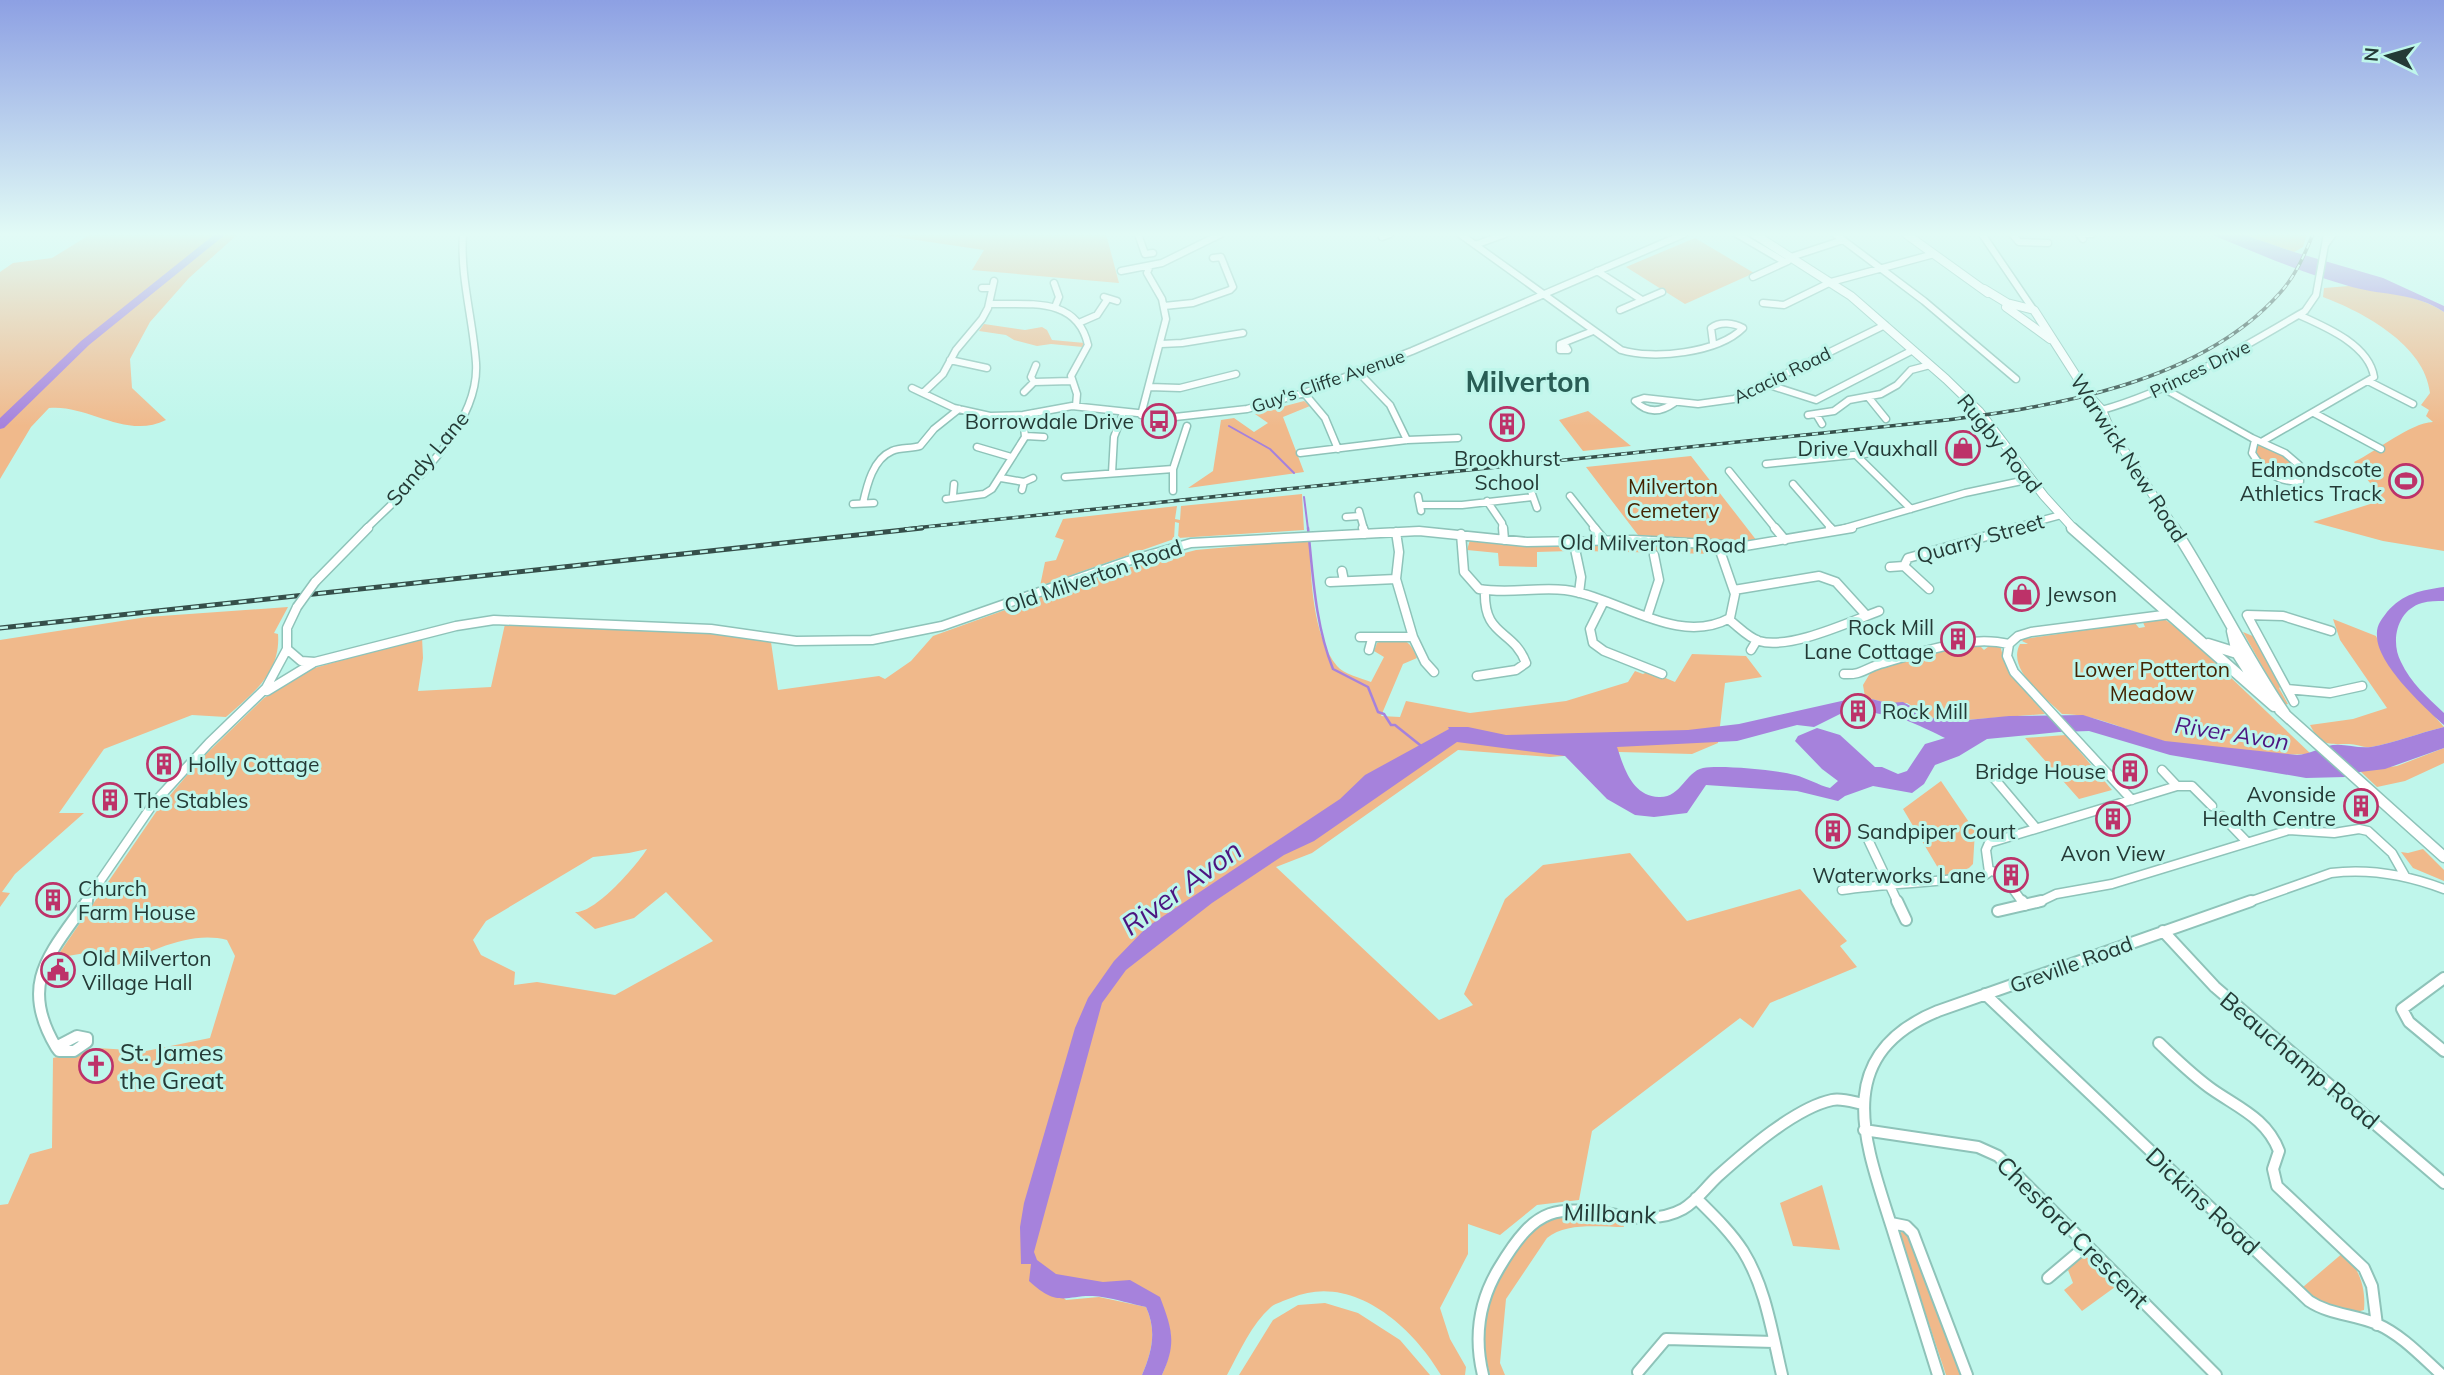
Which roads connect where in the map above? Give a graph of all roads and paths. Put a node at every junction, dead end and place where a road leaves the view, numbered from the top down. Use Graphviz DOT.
graph roads {
  1 [pos="466,298"];
  2 [pos="990,298"];
  3 [pos="1059,298"];
  4 [pos="1160,298"];
  5 [pos="1207,298"];
  6 [pos="1537,298"];
  7 [pos="1548,298"];
  8 [pos="1639,298"];
  9 [pos="1647,298"];
  10 [pos="1768,298"];
  11 [pos="1796,298"];
  12 [pos="1851,298"];
  13 [pos="1918,298"];
  14 [pos="1998,298"];
  15 [pos="2022,298"];
  16 [pos="2025,298"];
  17 [pos="2315,298"];
  18 [pos="1642,300"];
  19 [pos="1118,301"];
  20 [pos="989,304"];
  21 [pos="1164,306"];
  22 [pos="1622,306"];
  23 [pos="1055,307"];
  24 [pos="2017,310"];
  25 [pos="2034,311"];
  26 [pos="2299,315"];
  27 [pos="1081,322"];
  28 [pos="1885,325"];
  29 [pos="1593,331"];
  30 [pos="1243,333"];
  31 [pos="1564,343"];
  32 [pos="1713,343"];
  33 [pos="1161,344"];
  34 [pos="1913,350"];
  35 [pos="2060,350"];
  36 [pos="950,360"];
  37 [pos="987,360"];
  38 [pos="1036,365"];
  39 [pos="1930,365"];
  40 [pos="1236,374"];
  41 [pos="1364,378"];
  42 [pos="2017,379"];
  43 [pos="1072,381"];
  44 [pos="2368,381"];
  45 [pos="1034,383"];
  46 [pos="1766,384"];
  47 [pos="1149,387"];
  48 [pos="912,388"];
  49 [pos="2162,388"];
  50 [pos="1024,392"];
  51 [pos="923,393"];
  52 [pos="1304,393"];
  53 [pos="1870,398"];
  54 [pos="1674,403"];
  55 [pos="2413,404"];
  56 [pos="1076,406"];
  57 [pos="959,409"];
  58 [pos="2102,410"];
  59 [pos="1123,413"];
  60 [pos="2314,413"];
  61 [pos="1023,415"];
  62 [pos="1141,415"];
  63 [pos="1881,416"];
  64 [pos="1822,424"];
  65 [pos="1187,426"];
  66 [pos="1026,436"];
  67 [pos="1047,437"];
  68 [pos="1458,438"];
  69 [pos="1407,440"];
  70 [pos="2259,440"];
  71 [pos="976,447"];
  72 [pos="1338,449"];
  73 [pos="2381,449"];
  74 [pos="1300,453"];
  75 [pos="1898,453"];
  76 [pos="1856,455"];
  77 [pos="1012,457"];
  78 [pos="1766,464"];
  79 [pos="1173,469"];
  80 [pos="1729,471"];
  81 [pos="1112,474"];
  82 [pos="1065,477"];
  83 [pos="1002,478"];
  84 [pos="1033,478"];
  85 [pos="2031,479"];
  86 [pos="954,484"];
  87 [pos="1793,484"];
  88 [pos="1173,491"];
  89 [pos="1570,499"];
  90 [pos="1488,501"];
  91 [pos="863,503"];
  92 [pos="874,503"];
  93 [pos="853,504"];
  94 [pos="1420,504"];
  95 [pos="1537,508"];
  96 [pos="1911,509"];
  97 [pos="2061,515"];
  98 [pos="1346,517"];
  99 [pos="1833,531"];
  100 [pos="1396,532"];
  101 [pos="1365,534"];
  102 [pos="1461,534"];
  103 [pos="1504,540"];
  104 [pos="1604,540"];
  105 [pos="1784,540"];
  106 [pos="1718,545"];
  107 [pos="1567,555"];
  108 [pos="1646,562"];
  109 [pos="1904,566"];
  110 [pos="1890,567"];
  111 [pos="1342,571"];
  112 [pos="1396,579"];
  113 [pos="1344,581"];
  114 [pos="1330,582"];
  115 [pos="1929,589"];
  116 [pos="1485,590"];
  117 [pos="1734,590"];
  118 [pos="1579,593"];
  119 [pos="1604,601"];
  120 [pos="1879,611"];
  121 [pos="2171,614"];
  122 [pos="1866,615"];
  123 [pos="1647,617"];
  124 [pos="1728,619"];
  125 [pos="2231,627"];
  126 [pos="2254,629"];
  127 [pos="2331,631"];
  128 [pos="1360,637"];
  129 [pos="1413,637"];
  130 [pos="1372,639"];
  131 [pos="1757,640"];
  132 [pos="2201,641"];
  133 [pos="2009,644"];
  134 [pos="287,649"];
  135 [pos="1369,650"];
  136 [pos="1751,650"];
  137 [pos="2237,653"];
  138 [pos="315,662"];
  139 [pos="1425,662"];
  140 [pos="2223,662"];
  141 [pos="2247,662"];
  142 [pos="1414,666"];
  143 [pos="1434,672"];
  144 [pos="1482,673"];
  145 [pos="1662,674"];
  146 [pos="1844,674"];
  147 [pos="2362,686"];
  148 [pos="2287,690"];
  149 [pos="257,698"];
  150 [pos="2294,702"];
  151 [pos="2274,706"];
  152 [pos="2285,714"];
  153 [pos="2162,771"];
  154 [pos="1993,777"];
  155 [pos="2177,786"];
  156 [pos="2132,800"];
  157 [pos="2212,806"];
  158 [pos="2222,816"];
  159 [pos="2036,828"];
  160 [pos="1864,831"];
  161 [pos="2247,842"];
  162 [pos="2444,857"];
  163 [pos="1989,870"];
  164 [pos="2405,876"];
  165 [pos="1889,884"];
  166 [pos="2444,888"];
  167 [pos="1842,890"];
  168 [pos="2025,905"];
  169 [pos="1998,911"];
  170 [pos="1906,920"];
  171 [pos="2162,931"];
  172 [pos="2444,978"];
  173 [pos="1984,994"];
  174 [pos="2159,1044"];
  175 [pos="56,1047"];
  176 [pos="2444,1051"];
  177 [pos="1863,1104"];
  178 [pos="1864,1130"];
  179 [pos="2444,1183"];
  180 [pos="1696,1198"];
  181 [pos="1891,1223"];
  182 [pos="2087,1245"];
  183 [pos="2048,1278"];
  184 [pos="2377,1325"];
  185 [pos="1774,1342"];
  186 [pos="1638,1373"];
  187 [pos="1483,1375"];
  188 [pos="1782,1375"];
  189 [pos="1938,1375"];
  190 [pos="1967,1375"];
  191 [pos="2216,1375"];
  192 [pos="2442,1375"];
  1 -- 134 [label="street, Sandy Lane, bridge"];
  2 -- 20 [label="street"];
  3 -- 23 [label="street"];
  4 -- 21 [label="street"];
  5 -- 21 [label="street"];
  6 -- 52 [label="street, Guy's Cliffe Avenue"];
  7 -- 29 [label="street"];
  8 -- 18 [label="street"];
  9 -- 18 [label="street"];
  10 -- 11 [label="street"];
  12 -- 28 [label="main road, Rugby Road"];
  13 -- 42 [label="street"];
  14 -- 24 [label="main road"];
  15 -- 24 [label="street"];
  16 -- 25 [label="street, Warwick New Road"];
  17 -- 26 [label="street, Princes Drive"];
  18 -- 22 [label="street"];
  19 -- 27 [label="street"];
  20 -- 23 [label="street"];
  20 -- 36 [label="street"];
  21 -- 33 [label="street"];
  23 -- 27 [label="street"];
  24 -- 25 [label="main road"];
  24 -- 35 [label="main road"];
  25 -- 35 [label="main road, Warwick New Road"];
  26 -- 44 [label="street"];
  26 -- 49 [label="street, Princes Drive"];
  27 -- 43 [label="street"];
  28 -- 34 [label="main road, Rugby Road"];
  28 -- 46 [label="street, Acacia Road"];
  29 -- 31 [label="street"];
  29 -- 32 [label="street"];
  30 -- 33 [label="street"];
  32 -- 32 [label="street"];
  33 -- 47 [label="street"];
  34 -- 39 [label="main road, Rugby Road"];
  34 -- 46 [label="street"];
  35 -- 58 [label="main road, Warwick New Road"];
  36 -- 37 [label="street"];
  36 -- 51 [label="street"];
  38 -- 45 [label="street"];
  39 -- 53 [label="street"];
  39 -- 85 [label="main road, Rugby Road"];
  40 -- 47 [label="street"];
  41 -- 69 [label="street"];
  43 -- 45 [label="street"];
  43 -- 56 [label="street"];
  44 -- 55 [label="street"];
  44 -- 60 [label="street"];
  45 -- 50 [label="street"];
  46 -- 54 [label="street, Acacia Road"];
  47 -- 62 [label="street"];
  48 -- 51 [label="street, Guy's Cliffe Avenue"];
  49 -- 58 [label="street, Princes Drive"];
  49 -- 70 [label="street"];
  51 -- 57 [label="street, Guy's Cliffe Avenue"];
  52 -- 62 [label="street, Guy's Cliffe Avenue"];
  52 -- 72 [label="street"];
  53 -- 63 [label="street"];
  53 -- 64 [label="street"];
  54 -- 54 [label="street, Acacia Road"];
  56 -- 59 [label="street, Guy's Cliffe Avenue"];
  56 -- 61 [label="street, Guy's Cliffe Avenue"];
  57 -- 61 [label="street, Guy's Cliffe Avenue"];
  57 -- 91 [label="street"];
  58 -- 125 [label="main road, Warwick New Road"];
  59 -- 62 [label="street, Guy's Cliffe Avenue"];
  59 -- 81 [label="street"];
  60 -- 70 [label="street"];
  60 -- 73 [label="street"];
  61 -- 66 [label="street"];
  65 -- 79 [label="street"];
  66 -- 67 [label="street"];
  66 -- 77 [label="street"];
  68 -- 69 [label="street"];
  69 -- 72 [label="street"];
  70 -- 70 [label="street"];
  71 -- 77 [label="street"];
  72 -- 74 [label="street"];
  75 -- 76 [label="street"];
  76 -- 78 [label="street"];
  76 -- 96 [label="street"];
  77 -- 83 [label="street"];
  79 -- 81 [label="street"];
  79 -- 88 [label="street"];
  80 -- 105 [label="street"];
  81 -- 82 [label="street"];
  83 -- 84 [label="street"];
  83 -- 86 [label="street"];
  85 -- 96 [label="street, Old Milverton Road"];
  85 -- 97 [label="main road, Rugby Road"];
  87 -- 99 [label="street"];
  89 -- 104 [label="street"];
  90 -- 94 [label="street"];
  90 -- 95 [label="street"];
  90 -- 103 [label="street"];
  91 -- 92 [label="street"];
  91 -- 93 [label="street"];
  96 -- 99 [label="street, Old Milverton Road"];
  97 -- 109 [label="street, Quarry Street"];
  97 -- 121 [label="main road, Rugby Road"];
  98 -- 101 [label="street"];
  99 -- 105 [label="street, Old Milverton Road"];
  100 -- 101 [label="street, Old Milverton Road"];
  100 -- 102 [label="street, Old Milverton Road"];
  100 -- 112 [label="street"];
  101 -- 138 [label="street, Old Milverton Road"];
  102 -- 103 [label="street, Old Milverton Road"];
  102 -- 116 [label="street"];
  103 -- 104 [label="street, Old Milverton Road"];
  104 -- 106 [label="street, Old Milverton Road"];
  105 -- 106 [label="street, Old Milverton Road"];
  106 -- 117 [label="street"];
  107 -- 118 [label="street"];
  108 -- 123 [label="street"];
  109 -- 110 [label="street, Quarry Street"];
  109 -- 115 [label="street, Quarry Street"];
  111 -- 113 [label="street"];
  112 -- 113 [label="street"];
  112 -- 129 [label="street"];
  113 -- 114 [label="street"];
  116 -- 118 [label="street"];
  116 -- 144 [label="street"];
  117 -- 122 [label="street"];
  117 -- 124 [label="street"];
  118 -- 119 [label="street"];
  119 -- 123 [label="street"];
  119 -- 145 [label="street"];
  120 -- 122 [label="street"];
  121 -- 132 [label="main road, Rugby Road"];
  121 -- 133 [label="street"];
  122 -- 131 [label="street"];
  123 -- 124 [label="street"];
  124 -- 131 [label="street"];
  125 -- 126 [label="street"];
  125 -- 137 [label="main road, Warwick New Road"];
  125 -- 141 [label="main road, Warwick New Road"];
  126 -- 127 [label="street"];
  126 -- 148 [label="street"];
  128 -- 130 [label="street"];
  129 -- 130 [label="street"];
  129 -- 139 [label="street"];
  130 -- 135 [label="street"];
  131 -- 136 [label="street"];
  132 -- 137 [label="main road, Rugby Road"];
  132 -- 140 [label="main road, Rugby Road"];
  133 -- 146 [label="street"];
  133 -- 156 [label="street"];
  134 -- 138 [label="street"];
  134 -- 149 [label="street, Sandy Lane"];
  137 -- 141 [label="main road, Warwick New Road"];
  138 -- 149 [label="street, Old Milverton Road"];
  139 -- 142 [label="street"];
  139 -- 143 [label="street"];
  140 -- 141 [label="main road"];
  140 -- 151 [label="main road, Rugby Road"];
  141 -- 151 [label="main road, Warwick New Road"];
  141 -- 152 [label="main road, Warwick New Road"];
  147 -- 148 [label="street"];
  148 -- 150 [label="street"];
  149 -- 175 [label="street"];
  151 -- 152 [label="main road, Warwick New Road"];
  152 -- 162 [label="main road, Warwick New Road"];
  153 -- 155 [label="street"];
  154 -- 159 [label="street"];
  155 -- 156 [label="street"];
  155 -- 157 [label="street"];
  156 -- 159 [label="street"];
  158 -- 161 [label="street"];
  159 -- 163 [label="street"];
  160 -- 165 [label="street"];
  161 -- 164 [label="street"];
  161 -- 168 [label="street"];
  163 -- 165 [label="street"];
  163 -- 168 [label="street"];
  164 -- 166 [label="street, Greville Road"];
  164 -- 171 [label="street, Greville Road"];
  165 -- 167 [label="street"];
  165 -- 170 [label="street"];
  168 -- 169 [label="street"];
  171 -- 173 [label="street, Greville Road"];
  171 -- 179 [label="street, Beauchamp Road"];
  172 -- 176 [label="street"];
  173 -- 177 [label="street, Greville Road"];
  173 -- 184 [label="street, Dickins Road"];
  174 -- 184 [label="street"];
  177 -- 178 [label="street, Greville Road"];
  177 -- 180 [label="street, Millbank"];
  178 -- 181 [label="street, Greville Road"];
  178 -- 182 [label="street, Chesford Crescent"];
  180 -- 185 [label="street"];
  180 -- 187 [label="street, Millbank"];
  181 -- 189 [label="street, Greville Road"];
  181 -- 190 [label="street"];
  182 -- 183 [label="street"];
  182 -- 191 [label="street, Chesford Crescent"];
  184 -- 192 [label="street, Dickins Road"];
  185 -- 186 [label="street"];
  185 -- 188 [label="street"];
}
